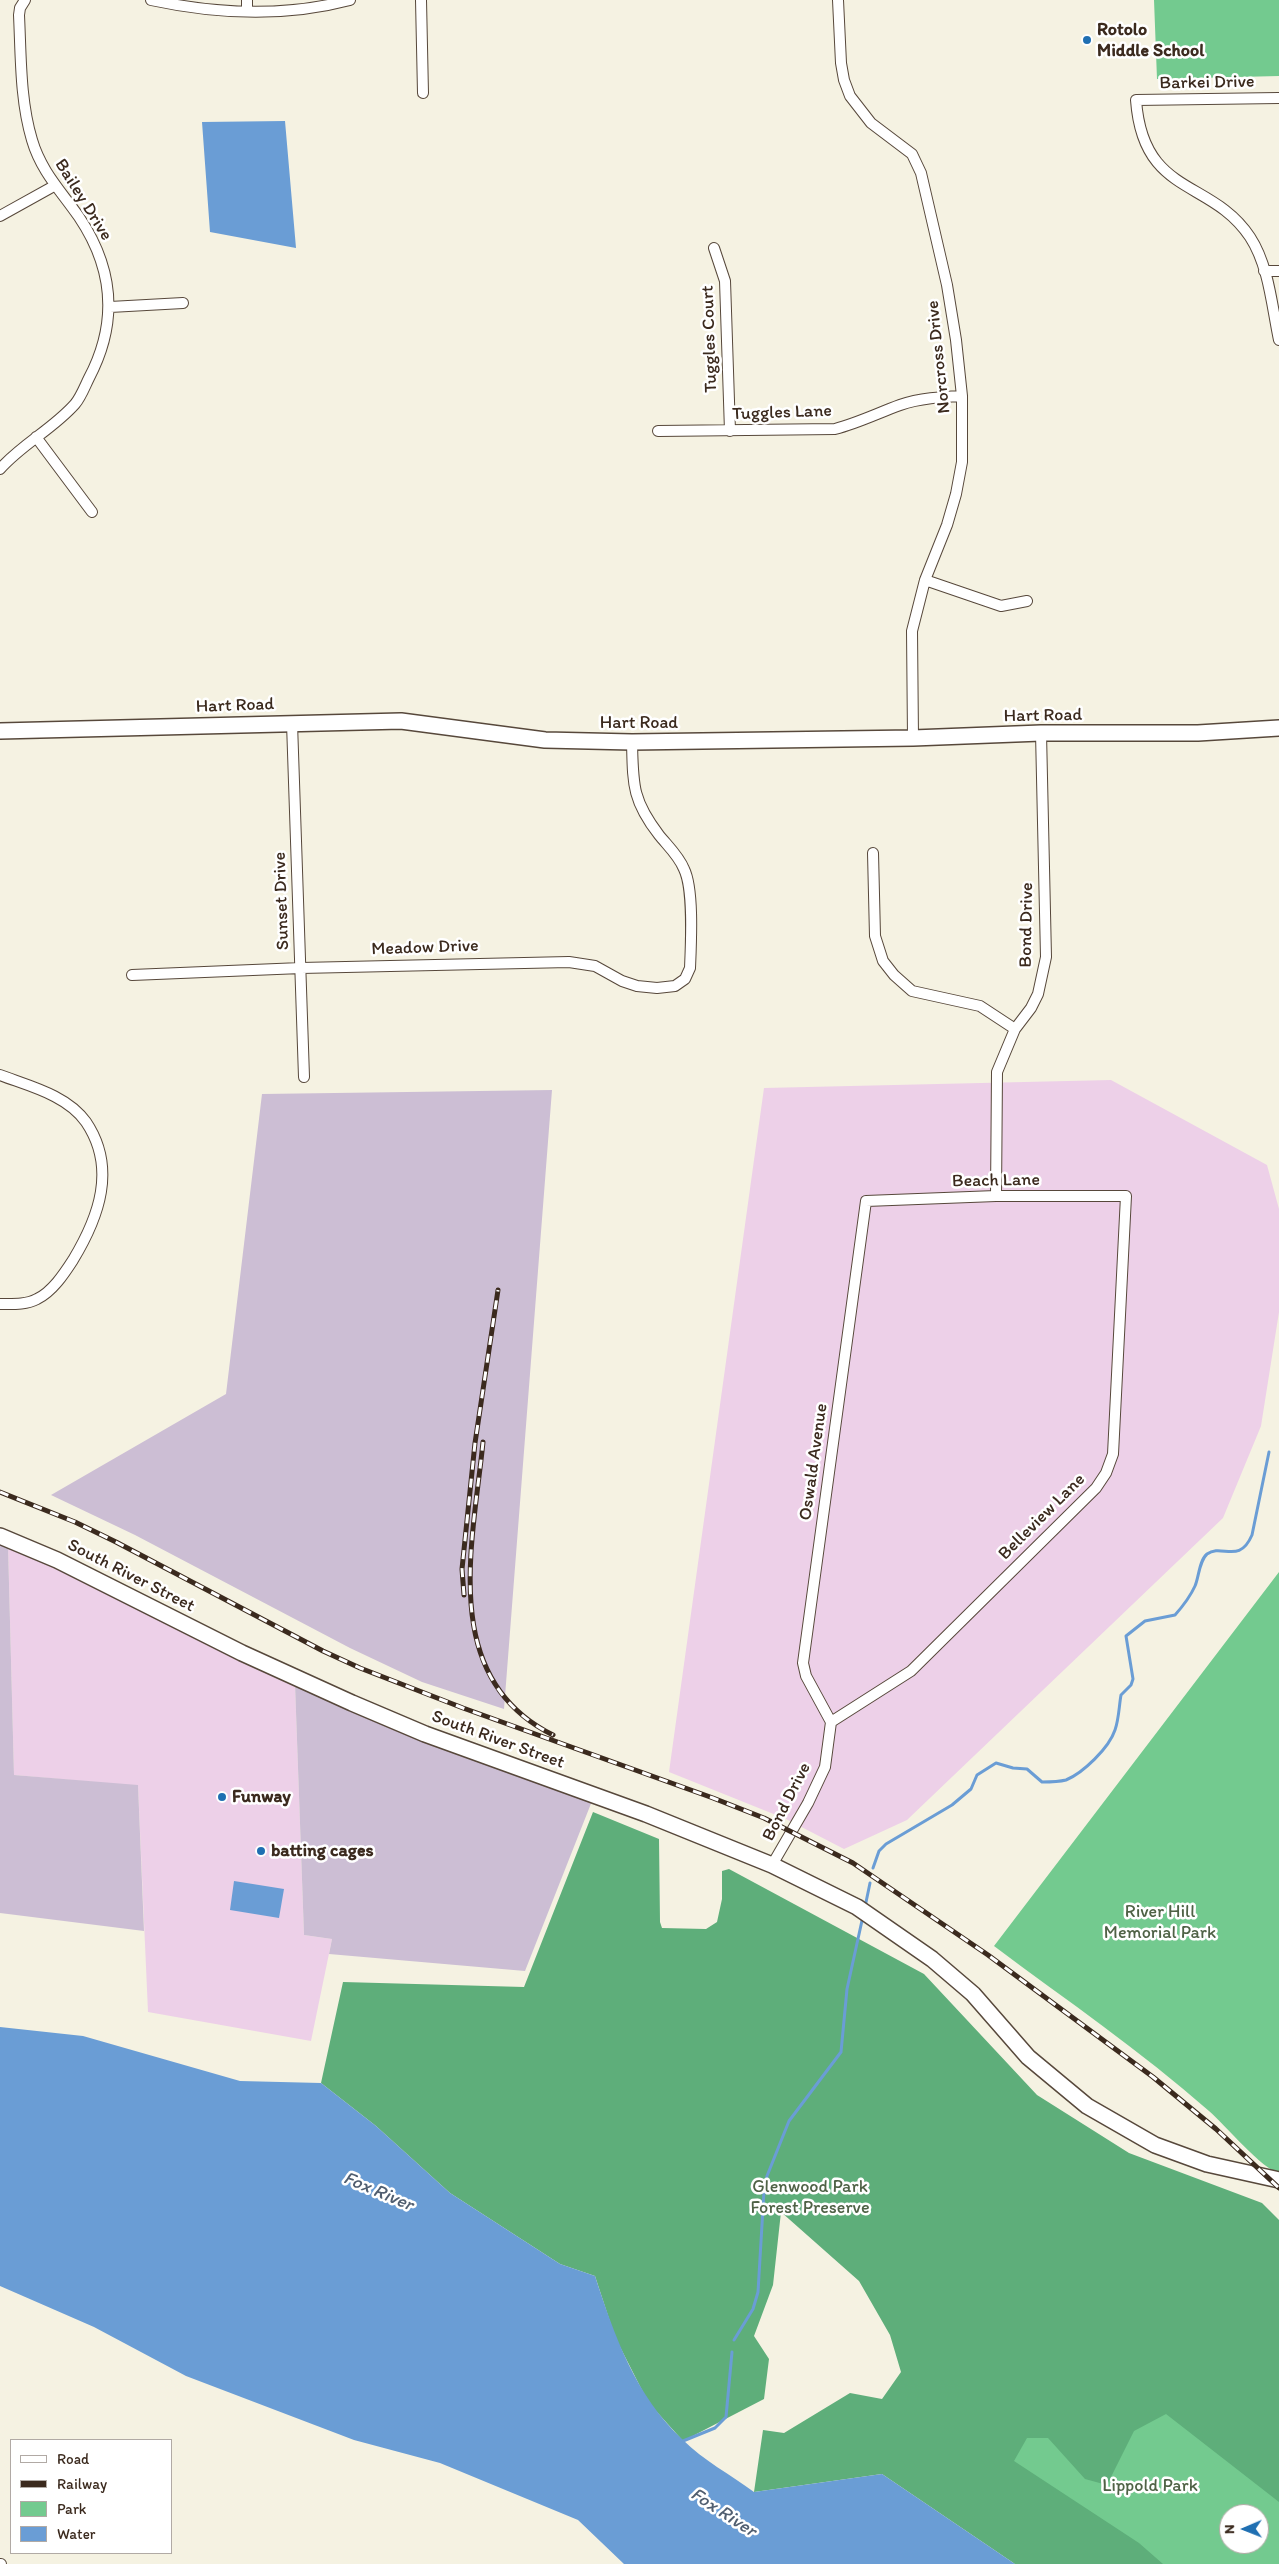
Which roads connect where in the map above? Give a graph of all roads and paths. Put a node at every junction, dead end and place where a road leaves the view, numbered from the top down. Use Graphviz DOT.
graph roads {
  1 [pos="26,0"];
  2 [pos="152,0"];
  3 [pos="247,0"];
  4 [pos="350,0"];
  5 [pos="421,0"];
  6 [pos="838,0"];
  7 [pos="247,11"];
  8 [pos="424,93"];
  9 [pos="1279,98"];
  10 [pos="54,186"];
  11 [pos="0,216"];
  12 [pos="714,248"];
  13 [pos="1264,271"];
  14 [pos="1279,271"];
  15 [pos="183,303"];
  16 [pos="110,307"];
  17 [pos="1279,340"];
  18 [pos="962,396"];
  19 [pos="658,431"];
  20 [pos="730,431"];
  21 [pos="36,437"];
  22 [pos="0,469"];
  23 [pos="92,512"];
  24 [pos="924,580"];
  25 [pos="1027,601"];
  26 [pos="292,723"];
  27 [pos="1279,728"];
  28 [pos="0,731"];
  29 [pos="1041,734"];
  30 [pos="912,738"];
  31 [pos="632,742"];
  32 [pos="872,854"];
  33 [pos="301,968"];
  34 [pos="132,976"];
  35 [pos="1015,1029"];
  36 [pos="0,1075"];
  37 [pos="304,1077"];
  38 [pos="996,1196"];
  39 [pos="1126,1196"];
  40 [pos="866,1201"];
  41 [pos="0,1304"];
  42 [pos="0,1536"];
  43 [pos="831,1722"];
  44 [pos="772,1865"];
  45 [pos="1279,2180"];
  1 -- 10 [label="street, Bailey Drive"];
  2 -- 7 [label="street"];
  3 -- 7 [label="street"];
  4 -- 7 [label="street"];
  5 -- 8 [label="street"];
  6 -- 18 [label="street, Norcross Drive"];
  9 -- 13 [label="street, Barkei Drive"];
  10 -- 11 [label="street"];
  10 -- 16 [label="street, Bailey Drive"];
  12 -- 20 [label="street, Tuggles Court"];
  13 -- 14 [label="street"];
  13 -- 17 [label="street"];
  15 -- 16 [label="street"];
  16 -- 21 [label="street, Bailey Drive"];
  18 -- 20 [label="street, Tuggles Lane"];
  18 -- 24 [label="street, Norcross Drive"];
  19 -- 20 [label="street, Tuggles Lane"];
  21 -- 22 [label="street, Bailey Drive"];
  21 -- 23 [label="street"];
  24 -- 25 [label="street"];
  24 -- 30 [label="street, Norcross Drive"];
  26 -- 28 [label="main road, Hart Road"];
  26 -- 31 [label="main road, Hart Road"];
  26 -- 33 [label="street, Sunset Drive"];
  27 -- 29 [label="main road, Hart Road"];
  29 -- 30 [label="main road, Hart Road"];
  29 -- 35 [label="street, Bond Drive"];
  30 -- 31 [label="main road, Hart Road"];
  31 -- 33 [label="street, Meadow Drive"];
  32 -- 35 [label="street"];
  33 -- 34 [label="street, Meadow Drive"];
  33 -- 37 [label="street, Sunset Drive"];
  35 -- 38 [label="street, Bond Drive"];
  36 -- 41 [label="street"];
  38 -- 39 [label="street, Beach Lane"];
  38 -- 40 [label="street, Beach Lane"];
  39 -- 43 [label="street, Belleview Lane"];
  40 -- 43 [label="street, Oswald Avenue"];
  42 -- 44 [label="main road, South River Street"];
  43 -- 44 [label="street, Bond Drive"];
  44 -- 45 [label="main road, South River Street"];
}
